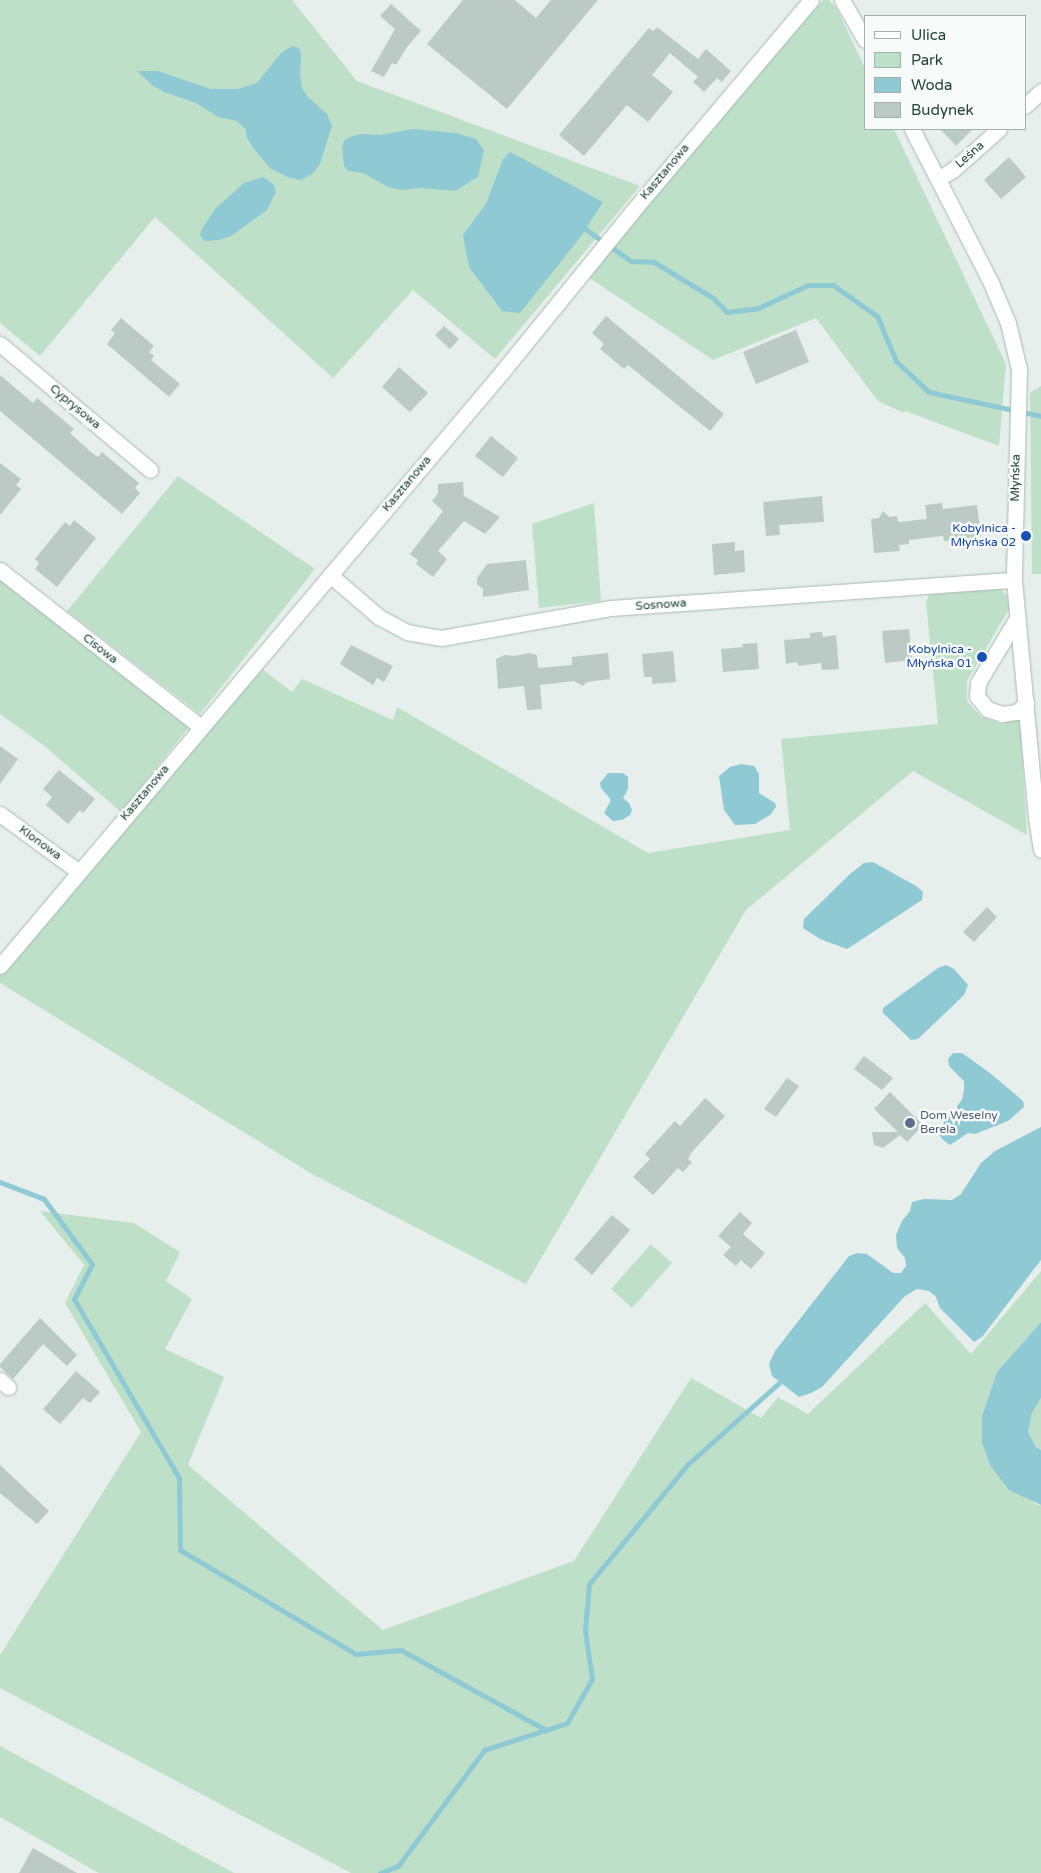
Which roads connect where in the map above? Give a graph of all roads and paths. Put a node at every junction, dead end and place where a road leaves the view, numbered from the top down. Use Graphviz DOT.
graph roads {
  1 [pos="811,0"];
  2 [pos="842,0"];
  3 [pos="864,38"];
  4 [pos="1041,92"];
  5 [pos="1026,105"];
  6 [pos="913,130"];
  7 [pos="998,130"];
  8 [pos="938,179"];
  9 [pos="0,344"];
  10 [pos="150,470"];
  11 [pos="0,570"];
  12 [pos="330,575"];
  13 [pos="1014,580"];
  14 [pos="1017,618"];
  15 [pos="1026,703"];
  16 [pos="201,727"];
  17 [pos="0,814"];
  18 [pos="1041,850"];
  19 [pos="79,872"];
  20 [pos="0,966"];
  1 -- 12 [label="street, Kasztanowa"];
  2 -- 3 [label="street"];
  4 -- 5 [label="street"];
  6 -- 8 [label="street, Młyńska"];
  7 -- 8 [label="street, Leśna"];
  8 -- 13 [label="street, Młyńska"];
  9 -- 10 [label="street, Cyprysowa"];
  11 -- 16 [label="street, Cisowa"];
  12 -- 13 [label="street, Sosnowa"];
  12 -- 16 [label="street, Kasztanowa"];
  13 -- 14 [label="street, Młyńska"];
  14 -- 15 [label="street, Młyńska"];
  14 -- 15 [label="street"];
  15 -- 18 [label="street, Młyńska"];
  16 -- 19 [label="street, Kasztanowa"];
  17 -- 19 [label="street, Klonowa"];
  19 -- 20 [label="street, Kasztanowa"];
}
